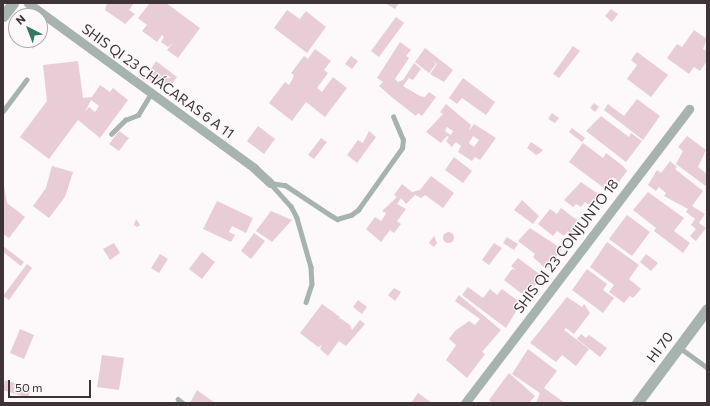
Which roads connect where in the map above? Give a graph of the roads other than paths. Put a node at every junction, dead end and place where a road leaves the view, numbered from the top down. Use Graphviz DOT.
graph roads {
  1 [pos="13,3"];
  2 [pos="28,3"];
  3 [pos="3,16"];
  4 [pos="26,80"];
  5 [pos="152,94"];
  6 [pos="688,108"];
  7 [pos="3,111"];
  8 [pos="393,117"];
  9 [pos="111,134"];
  10 [pos="270,183"];
  11 [pos="306,302"];
  12 [pos="707,309"];
  13 [pos="679,347"];
  14 [pos="707,367"];
  15 [pos="178,398"];
  16 [pos="466,402"];
  17 [pos="183,403"];
  18 [pos="637,403"];
  1 -- 3 [label="street"];
  2 -- 5 [label="street, SHIS QI 23 CHÁCARAS 6 A 11"];
  4 -- 7 [label="lane"];
  5 -- 9 [label="lane"];
  5 -- 10 [label="street, SHIS QI 23 CHÁCARAS 6 A 11"];
  6 -- 16 [label="street, SHIS QI 23 CONJUNTO 18"];
  8 -- 10 [label="lane"];
  10 -- 11 [label="lane"];
  12 -- 13 [label="street, HI 70"];
  13 -- 14 [label="lane"];
  13 -- 18 [label="street, HI 70"];
  15 -- 17 [label="lane"];
}
